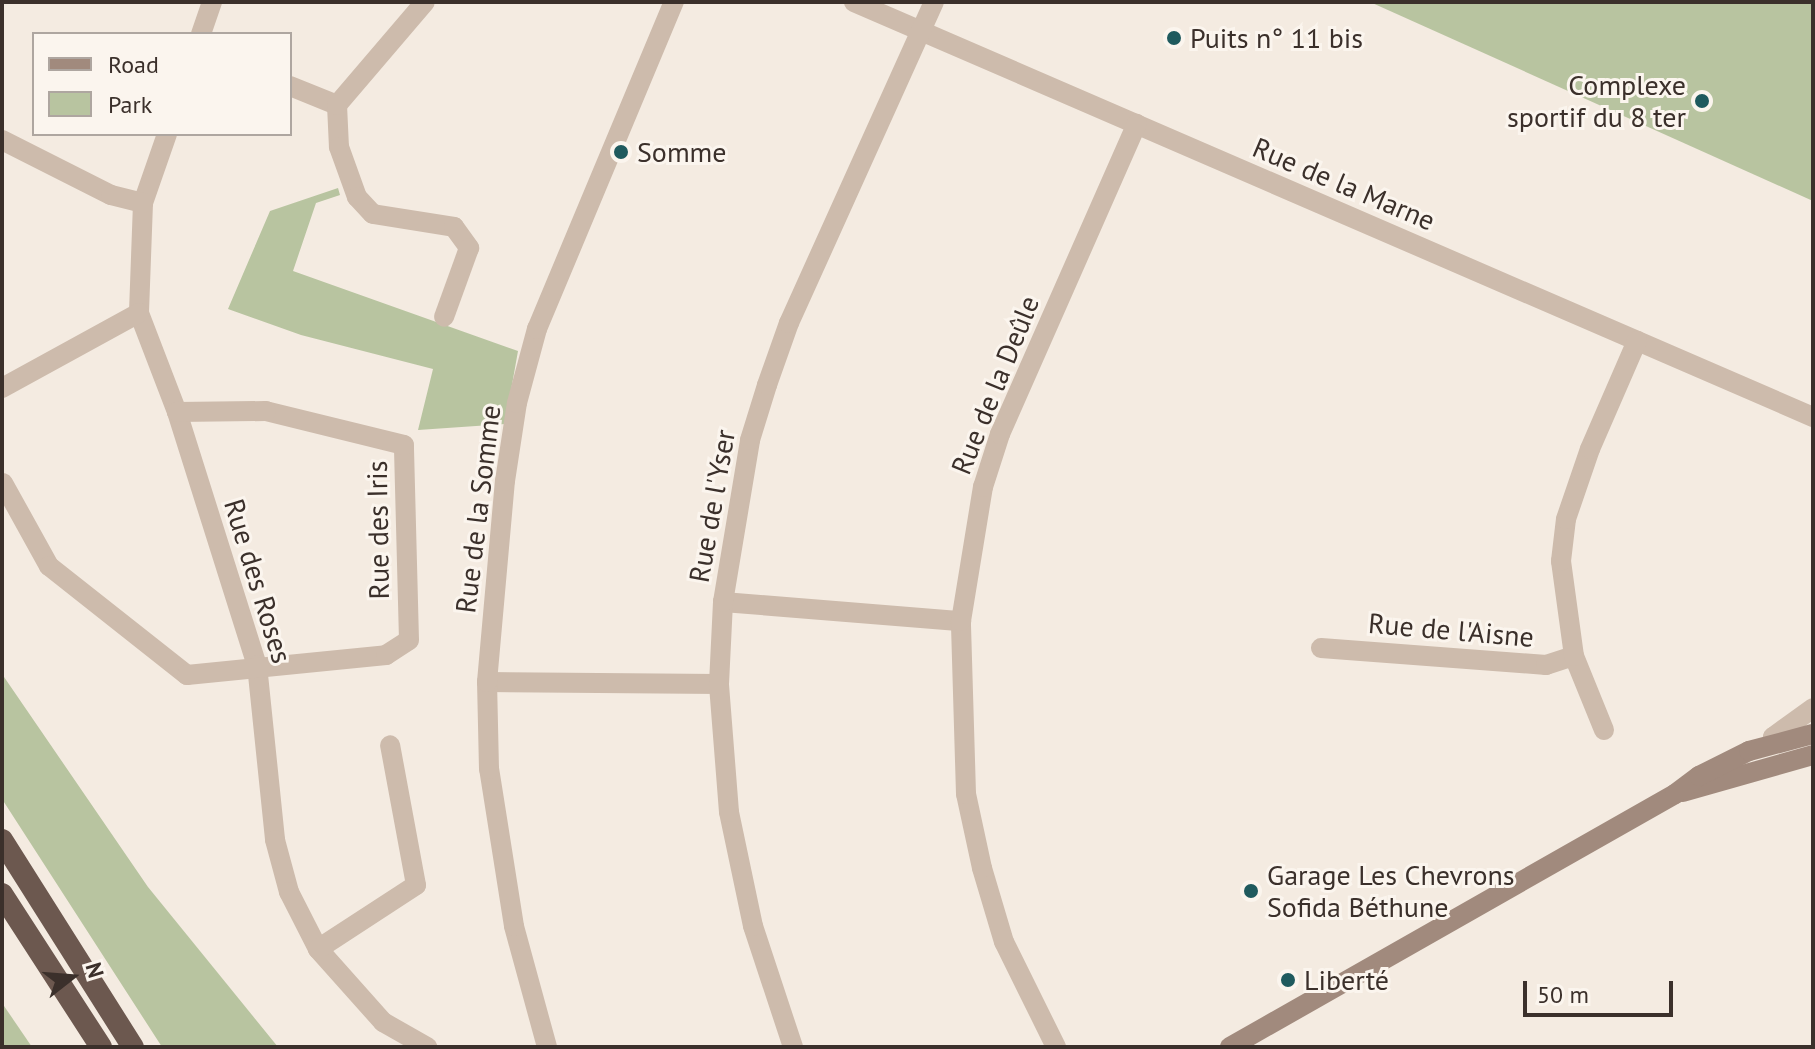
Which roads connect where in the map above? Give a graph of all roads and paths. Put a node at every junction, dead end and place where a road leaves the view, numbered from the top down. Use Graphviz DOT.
graph roads {
  1 [pos="212,2"];
  2 [pos="425,2"];
  3 [pos="674,2"];
  4 [pos="854,2"];
  5 [pos="934,2"];
  6 [pos="921,31"];
  7 [pos="202,32"];
  8 [pos="292,87"];
  9 [pos="337,105"];
  10 [pos="1137,124"];
  11 [pos="166,136"];
  12 [pos="2,140"];
  13 [pos="143,203"];
  14 [pos="139,313"];
  15 [pos="444,317"];
  16 [pos="1637,341"];
  17 [pos="2,388"];
  18 [pos="177,412"];
  19 [pos="1813,417"];
  20 [pos="3,483"];
  21 [pos="723,602"];
  22 [pos="961,621"];
  23 [pos="1321,648"];
  24 [pos="1574,656"];
  25 [pos="257,665"];
  26 [pos="487,682"];
  27 [pos="719,684"];
  28 [pos="1813,708"];
  29 [pos="1604,730"];
  30 [pos="1813,734"];
  31 [pos="1772,744"];
  32 [pos="390,745"];
  33 [pos="1813,755"];
  34 [pos="1712,786"];
  35 [pos="1678,793"];
  36 [pos="2,840"];
  37 [pos="2,894"];
  38 [pos="318,949"];
  39 [pos="101,1047"];
  40 [pos="133,1047"];
  41 [pos="427,1047"];
  42 [pos="547,1047"];
  43 [pos="793,1047"];
  44 [pos="1056,1047"];
  45 [pos="1230,1047"];
  1 -- 7 [label="street"];
  2 -- 9 [label="street"];
  3 -- 26 [label="street, Rue de la Somme"];
  4 -- 6 [label="street, Rue de la Marne"];
  5 -- 6 [label="street, Rue de l'Yser"];
  6 -- 10 [label="street, Rue de la Marne"];
  6 -- 21 [label="street, Rue de l'Yser"];
  8 -- 9 [label="street"];
  9 -- 15 [label="street"];
  10 -- 16 [label="street, Rue de la Marne"];
  10 -- 22 [label="street, Rue de la Deûle"];
  11 -- 13 [label="street, Rue des Roses"];
  12 -- 13 [label="street"];
  13 -- 14 [label="street, Rue des Roses"];
  14 -- 17 [label="street"];
  14 -- 18 [label="street, Rue des Roses"];
  16 -- 19 [label="street, Rue de la Marne"];
  16 -- 24 [label="street"];
  18 -- 25 [label="street, Rue des Roses"];
  18 -- 25 [label="street, Rue des Iris"];
  20 -- 25 [label="street"];
  21 -- 22 [label="street"];
  21 -- 27 [label="street, Rue de l'Yser"];
  22 -- 44 [label="street, Rue de la Deûle"];
  23 -- 24 [label="street, Rue de l'Aisne"];
  24 -- 29 [label="street"];
  25 -- 38 [label="street, Rue des Roses"];
  26 -- 27 [label="street"];
  26 -- 42 [label="street, Rue de la Somme"];
  27 -- 43 [label="street, Rue de l'Yser"];
  28 -- 31 [label="street"];
  30 -- 31 [label="main road"];
  31 -- 34 [label="main road"];
  31 -- 35 [label="main road"];
  32 -- 38 [label="street"];
  33 -- 34 [label="main road"];
  34 -- 35 [label="main road"];
  35 -- 45 [label="main road"];
  36 -- 40 [label="highway"];
  37 -- 39 [label="highway"];
  38 -- 41 [label="street, Rue des Roses"];
}
